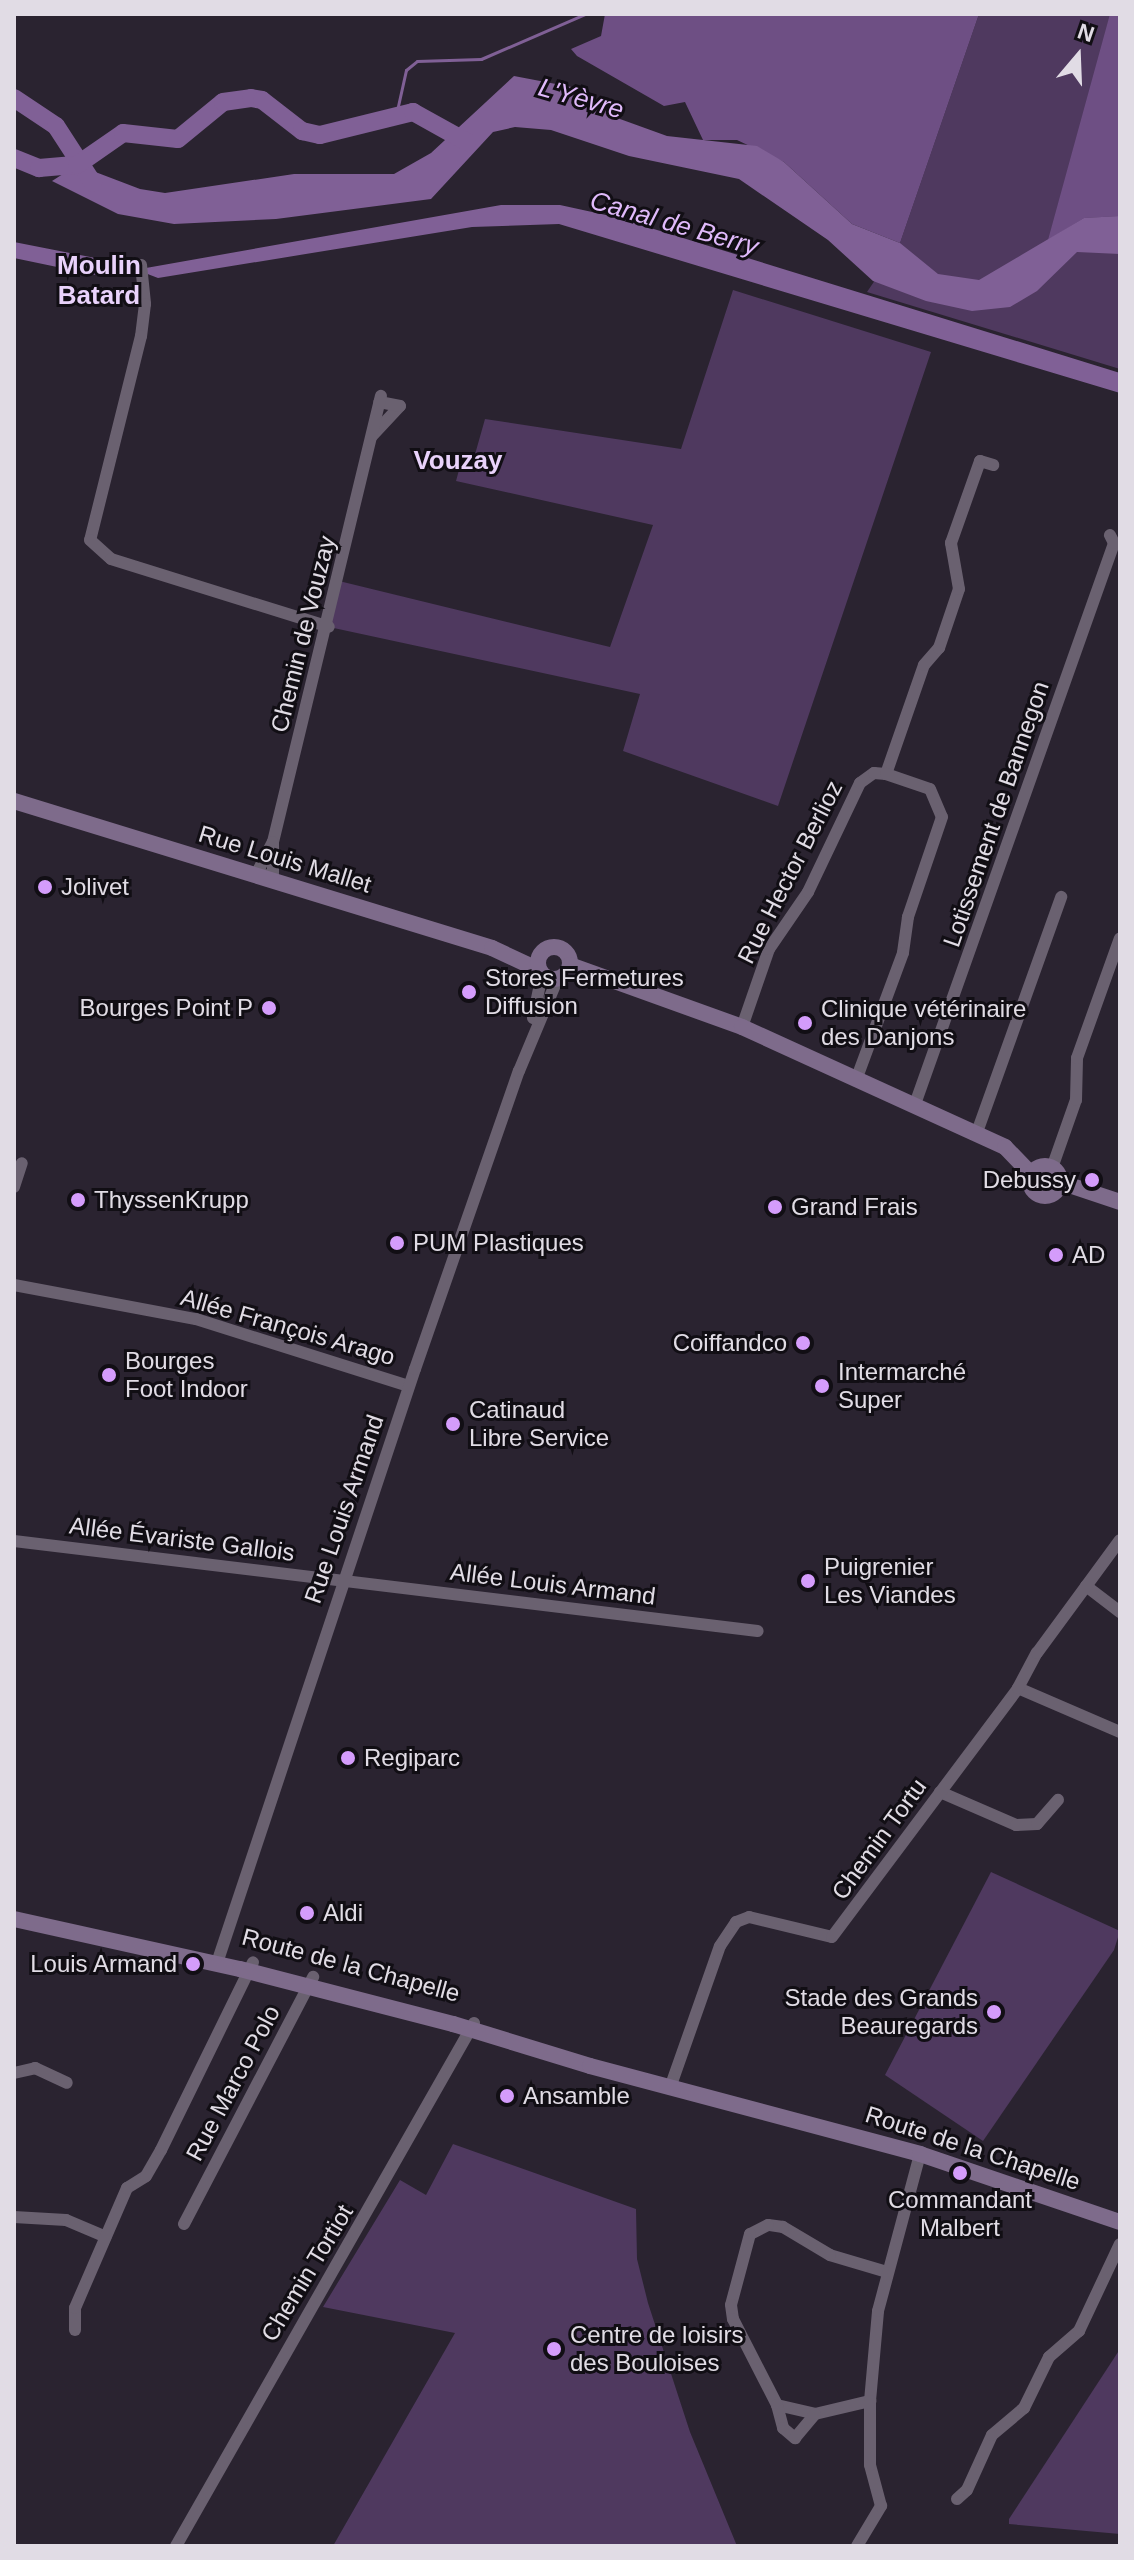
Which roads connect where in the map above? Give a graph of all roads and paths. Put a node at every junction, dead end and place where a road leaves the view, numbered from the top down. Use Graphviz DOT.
graph roads {
  1 [pos="141,265"];
  2 [pos="372,436"];
  3 [pos="993,465"];
  4 [pos="1110,535"];
  5 [pos="329,627"];
  6 [pos="886,774"];
  7 [pos="14,793"];
  8 [pos="14,801"];
  9 [pos="265,873"];
  10 [pos="1061,897"];
  11 [pos="1120,938"];
  12 [pos="570,965"];
  13 [pos="545,969"];
  14 [pos="742,1027"];
  15 [pos="856,1080"];
  16 [pos="914,1107"];
  17 [pos="976,1135"];
  18 [pos="22,1163"];
  19 [pos="1031,1174"];
  20 [pos="1056,1175"];
  21 [pos="14,1187"];
  22 [pos="1120,1202"];
  23 [pos="14,1285"];
  24 [pos="409,1386"];
  25 [pos="1120,1540"];
  26 [pos="14,1541"];
  27 [pos="344,1581"];
  28 [pos="1086,1586"];
  29 [pos="1120,1612"];
  30 [pos="758,1631"];
  31 [pos="1018,1688"];
  32 [pos="1120,1732"];
  33 [pos="940,1792"];
  34 [pos="1058,1800"];
  35 [pos="14,1909"];
  36 [pos="14,1919"];
  37 [pos="218,1959"];
  38 [pos="252,1966"];
  39 [pos="311,1982"];
  40 [pos="473,2026"];
  41 [pos="14,2073"];
  42 [pos="67,2083"];
  43 [pos="671,2085"];
  44 [pos="920,2154"];
  45 [pos="14,2217"];
  46 [pos="1120,2222"];
  47 [pos="184,2224"];
  48 [pos="106,2237"];
  49 [pos="1120,2244"];
  50 [pos="887,2272"];
  51 [pos="75,2330"];
  52 [pos="870,2401"];
  53 [pos="777,2405"];
  54 [pos="815,2414"];
  55 [pos="957,2499"];
  56 [pos="176,2546"];
  57 [pos="857,2546"];
  1 -- 5 [label="street"];
  2 -- 2 [label="street, Chemin de Vouzay"];
  2 -- 5 [label="street, Chemin de Vouzay"];
  3 -- 6 [label="street"];
  4 -- 16 [label="street, Lotissement de Bannegon"];
  5 -- 9 [label="street, Chemin de Vouzay"];
  6 -- 14 [label="street, Rue Hector Berlioz"];
  6 -- 15 [label="street"];
  7 -- 9 [label="main road, Rue Louis Mallet"];
  8 -- 9 [label="main road, Rue Louis Mallet"];
  9 -- 13 [label="main road, Rue Louis Mallet"];
  10 -- 17 [label="street"];
  11 -- 20 [label="street"];
  12 -- 13 [label="main road"];
  12 -- 13 [label="main road, Rue Louis Mallet"];
  12 -- 14 [label="main road, Rue Louis Mallet"];
  13 -- 24 [label="street, Rue Louis Armand"];
  14 -- 15 [label="main road, Rue Louis Mallet"];
  15 -- 16 [label="main road, Rue Louis Mallet"];
  16 -- 17 [label="main road, Rue Louis Mallet"];
  17 -- 19 [label="main road, Rue Louis Mallet"];
  18 -- 21 [label="street"];
  19 -- 20 [label="main road"];
  19 -- 20 [label="main road, Rue Louis Mallet"];
  20 -- 22 [label="main road, Rue Louis Mallet"];
  23 -- 24 [label="street, Allée François Arago"];
  24 -- 27 [label="street, Rue Louis Armand"];
  25 -- 28 [label="street, Chemin Tortu"];
  26 -- 27 [label="street, Allée Évariste Gallois"];
  27 -- 30 [label="street, Allée Louis Armand"];
  27 -- 37 [label="street, Rue Louis Armand"];
  28 -- 29 [label="street"];
  28 -- 31 [label="street, Chemin Tortu"];
  31 -- 32 [label="street"];
  31 -- 33 [label="street, Chemin Tortu"];
  33 -- 34 [label="street"];
  33 -- 43 [label="street, Chemin Tortu"];
  35 -- 37 [label="main road, Route de la Chapelle"];
  36 -- 37 [label="main road, Route de la Chapelle"];
  37 -- 38 [label="main road, Route de la Chapelle"];
  38 -- 39 [label="main road, Route de la Chapelle"];
  38 -- 48 [label="street"];
  39 -- 40 [label="main road, Route de la Chapelle"];
  39 -- 47 [label="street, Rue Marco Polo"];
  40 -- 43 [label="main road, Route de la Chapelle"];
  40 -- 56 [label="street, Chemin Tortiot"];
  41 -- 42 [label="street"];
  43 -- 44 [label="main road, Route de la Chapelle"];
  44 -- 46 [label="main road, Route de la Chapelle"];
  44 -- 50 [label="street"];
  45 -- 48 [label="street"];
  48 -- 51 [label="street"];
  49 -- 55 [label="street"];
  50 -- 52 [label="street"];
  50 -- 53 [label="street"];
  52 -- 54 [label="street"];
  52 -- 57 [label="street"];
  53 -- 54 [label="street"];
  53 -- 54 [label="street"];
}
